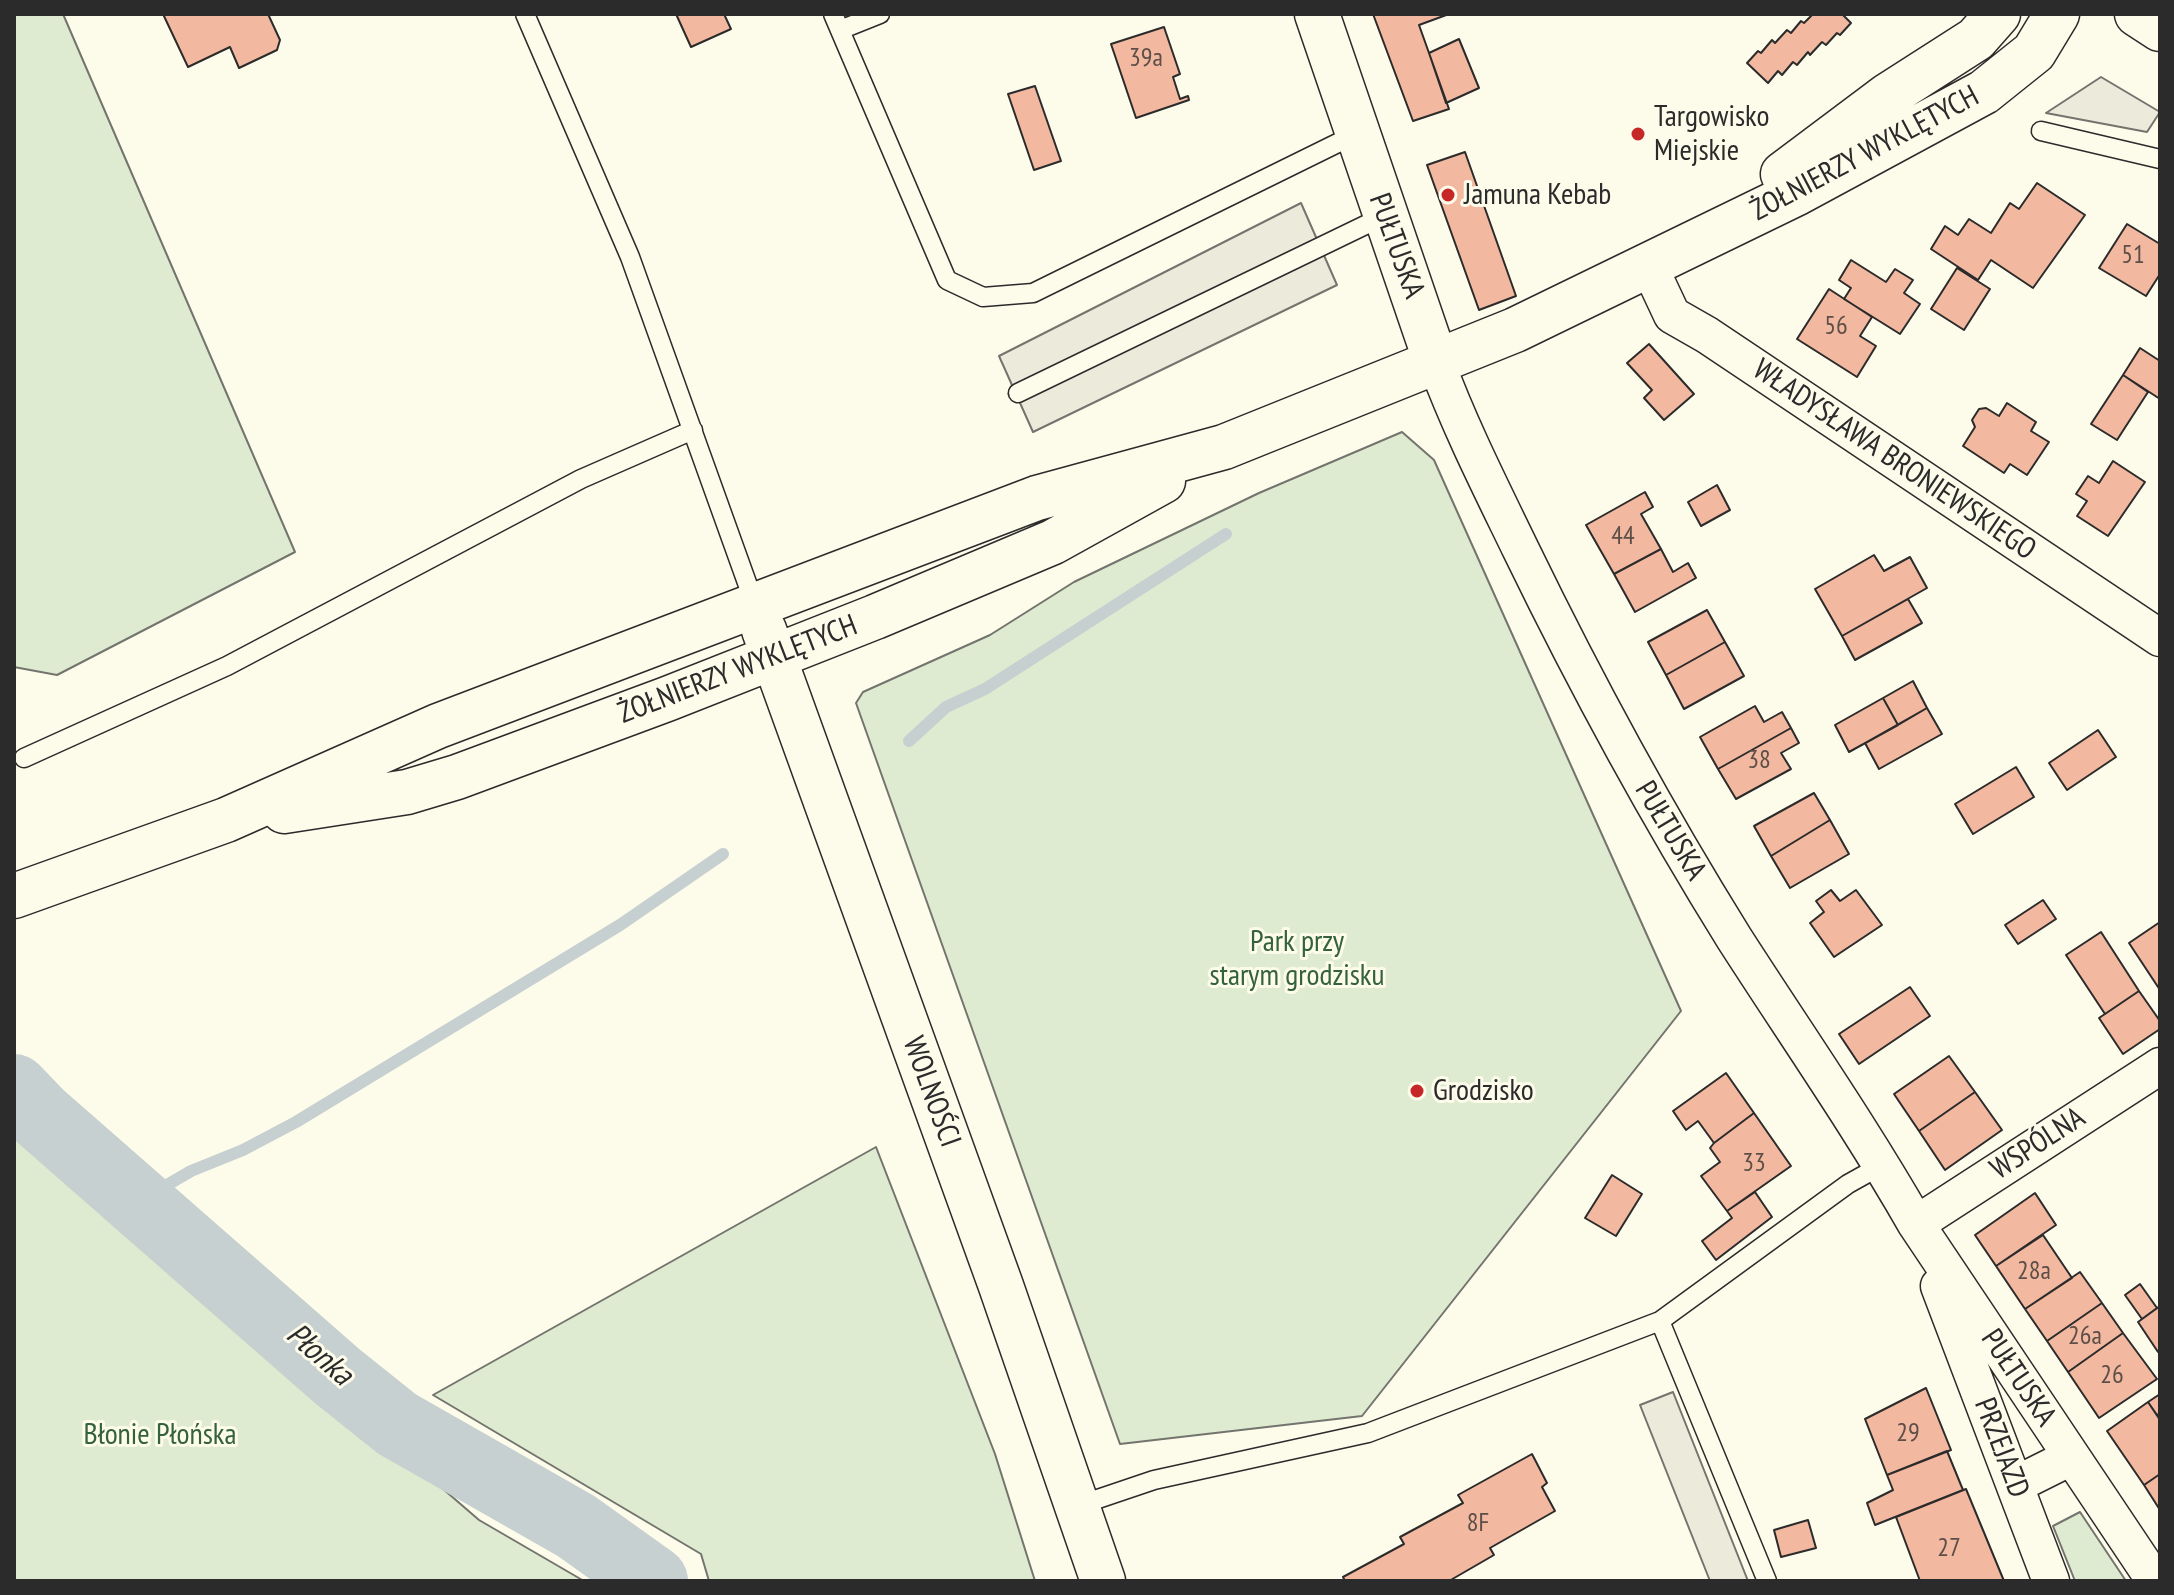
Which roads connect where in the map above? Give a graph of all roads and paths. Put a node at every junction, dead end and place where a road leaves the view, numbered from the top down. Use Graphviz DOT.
graph roads {
  1 [pos="525,14"];
  2 [pos="880,14"];
  3 [pos="1317,14"];
  4 [pos="1998,14"];
  5 [pos="2057,14"];
  6 [pos="2137,14"];
  7 [pos="836,22"];
  8 [pos="2160,29"];
  9 [pos="2041,131"];
  10 [pos="1356,134"];
  11 [pos="2160,159"];
  12 [pos="1384,216"];
  13 [pos="1649,266"];
  14 [pos="1436,362"];
  15 [pos="1018,393"];
  16 [pos="693,430"];
  17 [pos="1224,447"];
  18 [pos="755,605"];
  19 [pos="2160,638"];
  20 [pos="774,658"];
  21 [pos="24,758"];
  22 [pos="226,820"];
  23 [pos="14,896"];
  24 [pos="2160,1066"];
  25 [pos="1882,1165"];
  26 [pos="1916,1224"];
  27 [pos="1660,1321"];
  28 [pos="2071,1457"];
  29 [pos="2015,1485"];
  30 [pos="1077,1506"];
  31 [pos="1103,1581"];
  32 [pos="1767,1581"];
  33 [pos="2051,1581"];
  34 [pos="2155,1581"];
  1 -- 16 [label="lane"];
  2 -- 7 [label="lane"];
  3 -- 10 [label="street, PUŁTUSKA"];
  4 -- 13 [label="street, ŻOŁNIERZY WYKLĘTYCH"];
  5 -- 13 [label="street, ŻOŁNIERZY WYKLĘTYCH"];
  6 -- 8 [label="street"];
  7 -- 10 [label="lane"];
  9 -- 11 [label="lane"];
  10 -- 12 [label="street, PUŁTUSKA"];
  12 -- 14 [label="street, PUŁTUSKA"];
  12 -- 15 [label="lane"];
  13 -- 14 [label="street, ŻOŁNIERZY WYKLĘTYCH"];
  13 -- 19 [label="street, WŁADYSŁAWA BRONIEWSKIEGO"];
  14 -- 17 [label="street, ŻOŁNIERZY WYKLĘTYCH"];
  14 -- 25 [label="street, PUŁTUSKA"];
  16 -- 18 [label="lane"];
  16 -- 21 [label="lane"];
  17 -- 18 [label="street, ŻOŁNIERZY WYKLĘTYCH"];
  17 -- 20 [label="street, ŻOŁNIERZY WYKLĘTYCH"];
  18 -- 20 [label="street, WOLNOŚCI"];
  18 -- 22 [label="street, ŻOŁNIERZY WYKLĘTYCH"];
  20 -- 22 [label="street, ŻOŁNIERZY WYKLĘTYCH"];
  20 -- 30 [label="street, WOLNOŚCI"];
  22 -- 23 [label="street, ŻOŁNIERZY WYKLĘTYCH"];
  24 -- 26 [label="street, WSPÓLNA"];
  25 -- 26 [label="street, PUŁTUSKA"];
  25 -- 27 [label="lane"];
  26 -- 28 [label="street, PUŁTUSKA"];
  26 -- 29 [label="street, PRZEJAZD"];
  27 -- 30 [label="lane"];
  27 -- 32 [label="lane"];
  28 -- 29 [label="street"];
  28 -- 34 [label="street, PUŁTUSKA"];
  29 -- 33 [label="street, PRZEJAZD"];
  30 -- 31 [label="street, WOLNOŚCI"];
}
